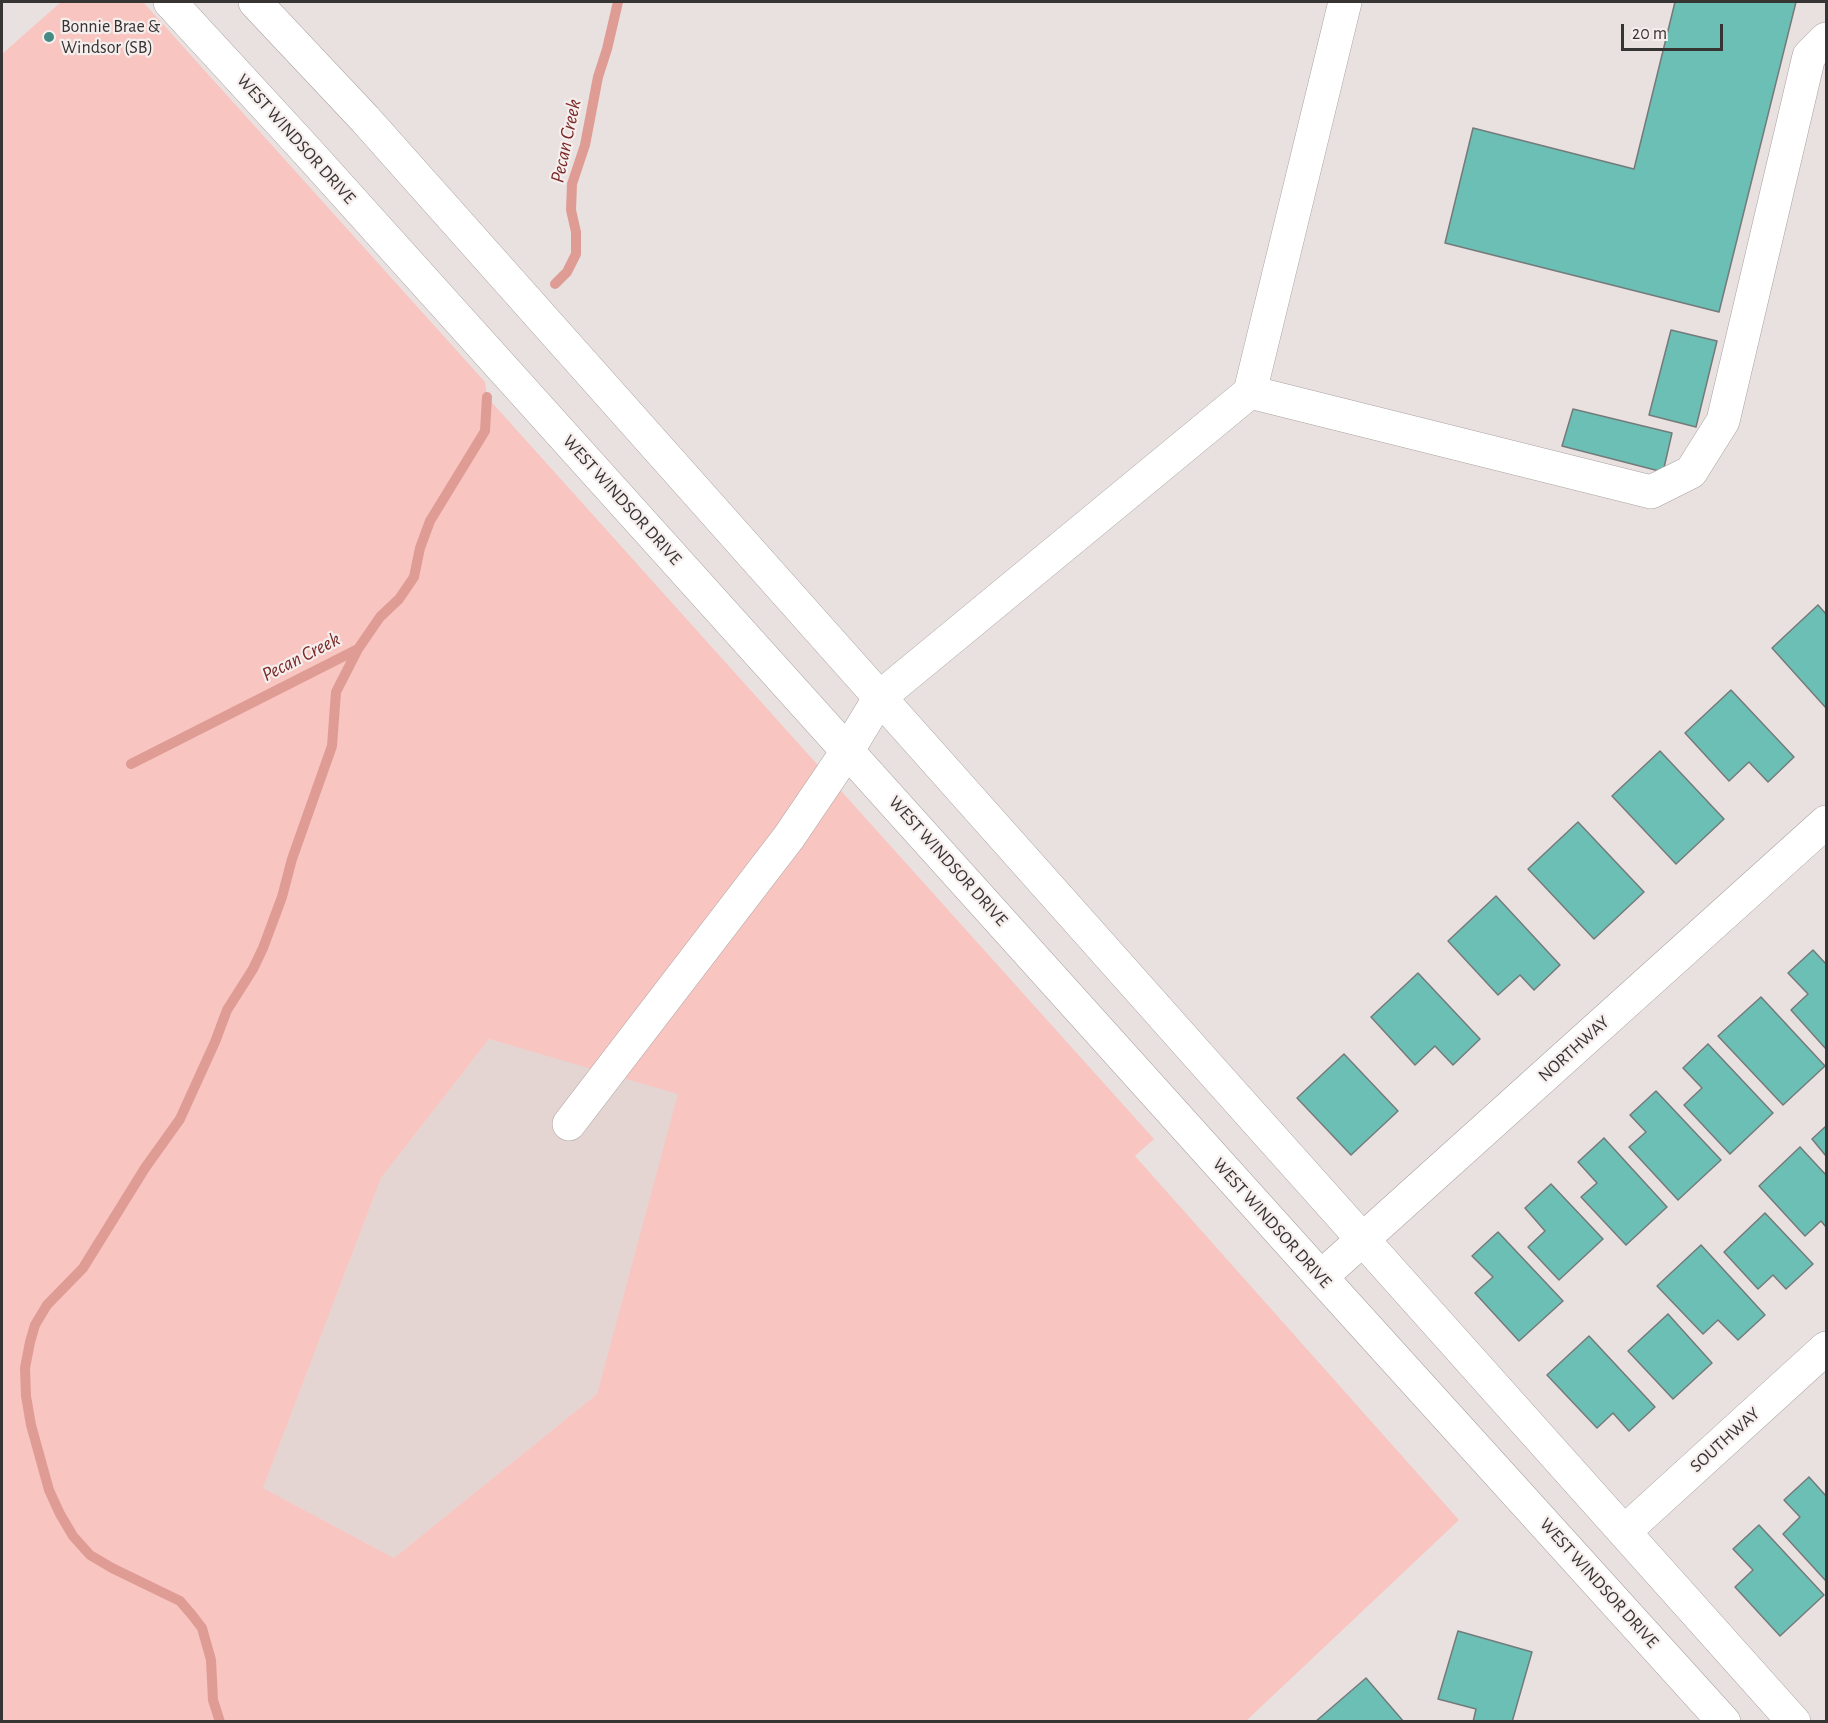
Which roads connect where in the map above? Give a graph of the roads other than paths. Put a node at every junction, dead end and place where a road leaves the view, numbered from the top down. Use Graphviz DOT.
graph roads {
  1 [pos="170,2"];
  2 [pos="255,2"];
  3 [pos="1345,2"];
  4 [pos="1827,39"];
  5 [pos="1250,392"];
  6 [pos="880,698"];
  7 [pos="848,750"];
  8 [pos="1827,822"];
  9 [pos="569,1124"];
  10 [pos="1362,1240"];
  11 [pos="1321,1277"];
  12 [pos="1827,1348"];
  13 [pos="1624,1532"];
  14 [pos="1724,1722"];
  15 [pos="1794,1722"];
  1 -- 7 [label="street, WEST WINDSOR DRIVE"];
  2 -- 6 [label="street"];
  3 -- 5 [label="street"];
  4 -- 5 [label="street"];
  5 -- 6 [label="street"];
  6 -- 7 [label="street"];
  6 -- 10 [label="street"];
  7 -- 9 [label="street"];
  7 -- 11 [label="street, WEST WINDSOR DRIVE"];
  8 -- 10 [label="street, NORTHWAY"];
  10 -- 11 [label="street, NORTHWAY"];
  10 -- 13 [label="street"];
  11 -- 14 [label="street, WEST WINDSOR DRIVE"];
  12 -- 13 [label="street, SOUTHWAY"];
  13 -- 15 [label="street"];
}
